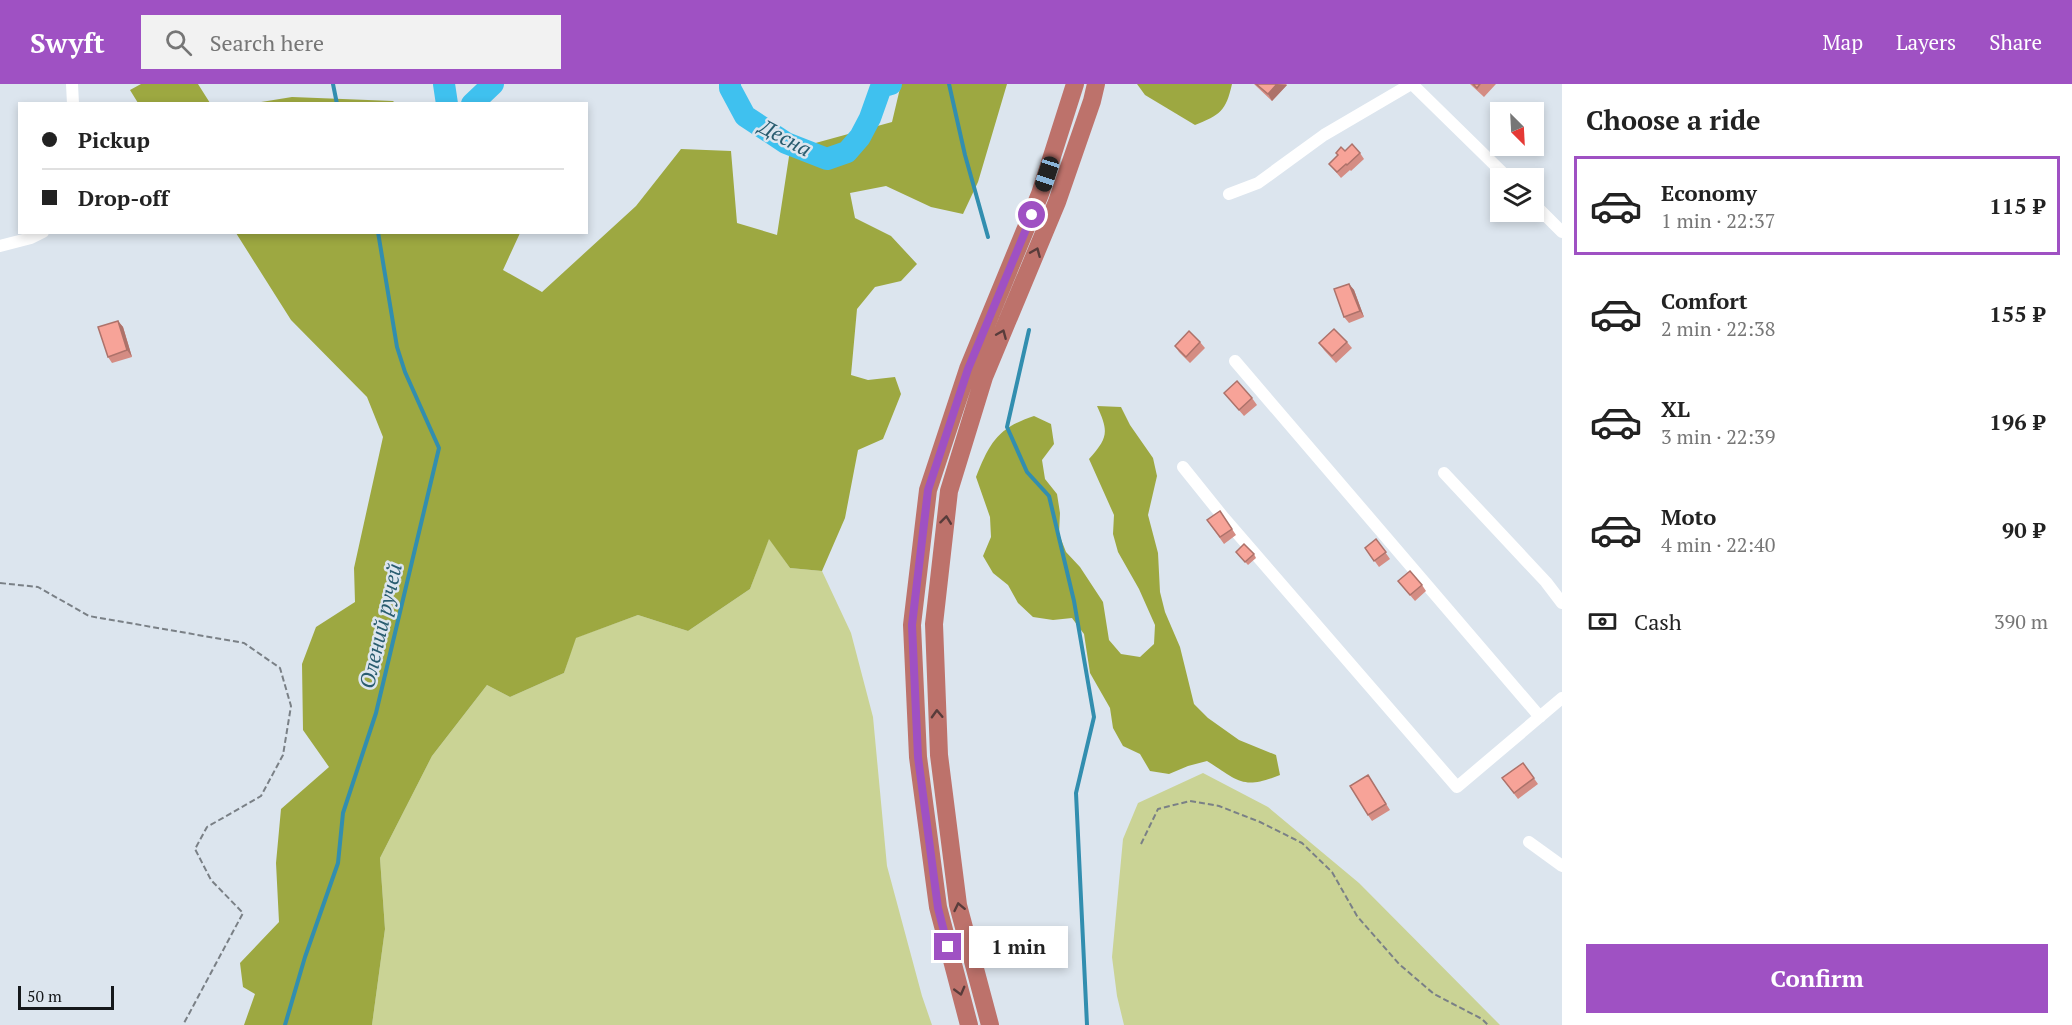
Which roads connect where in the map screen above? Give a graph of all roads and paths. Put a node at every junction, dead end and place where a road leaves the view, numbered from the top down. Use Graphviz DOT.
graph roads {
  1 [pos="72,84"];
  2 [pos="1411,84"];
  3 [pos="1074,89"];
  4 [pos="1094,93"];
  5 [pos="73,102"];
  6 [pos="1498,168"];
  7 [pos="1229,194"];
  8 [pos="1544,214"];
  9 [pos="1562,232"];
  10 [pos="39,234"];
  11 [pos="0,246"];
  12 [pos="1235,361"];
  13 [pos="1183,467"];
  14 [pos="1444,473"];
  15 [pos="0,583"];
  16 [pos="1562,603"];
  17 [pos="1562,698"];
  18 [pos="1540,717"];
  19 [pos="1529,842"];
  20 [pos="1141,844"];
  21 [pos="1562,866"];
  22 [pos="183,1025"];
  23 [pos="969,1025"];
  24 [pos="990,1025"];
  25 [pos="1488,1025"];
  1 -- 5 [label="street"];
  2 -- 6 [label="street"];
  2 -- 7 [label="street"];
  3 -- 23 [label="highway, one-way"];
  24 -- 4 [label="highway, one-way"];
  8 -- 9 [label="street"];
  10 -- 11 [label="street"];
  12 -- 18 [label="street"];
  13 -- 18 [label="street"];
  14 -- 16 [label="street"];
  15 -- 22 [label="path"];
  17 -- 18 [label="street"];
  19 -- 21 [label="street"];
  20 -- 25 [label="path"];
}
